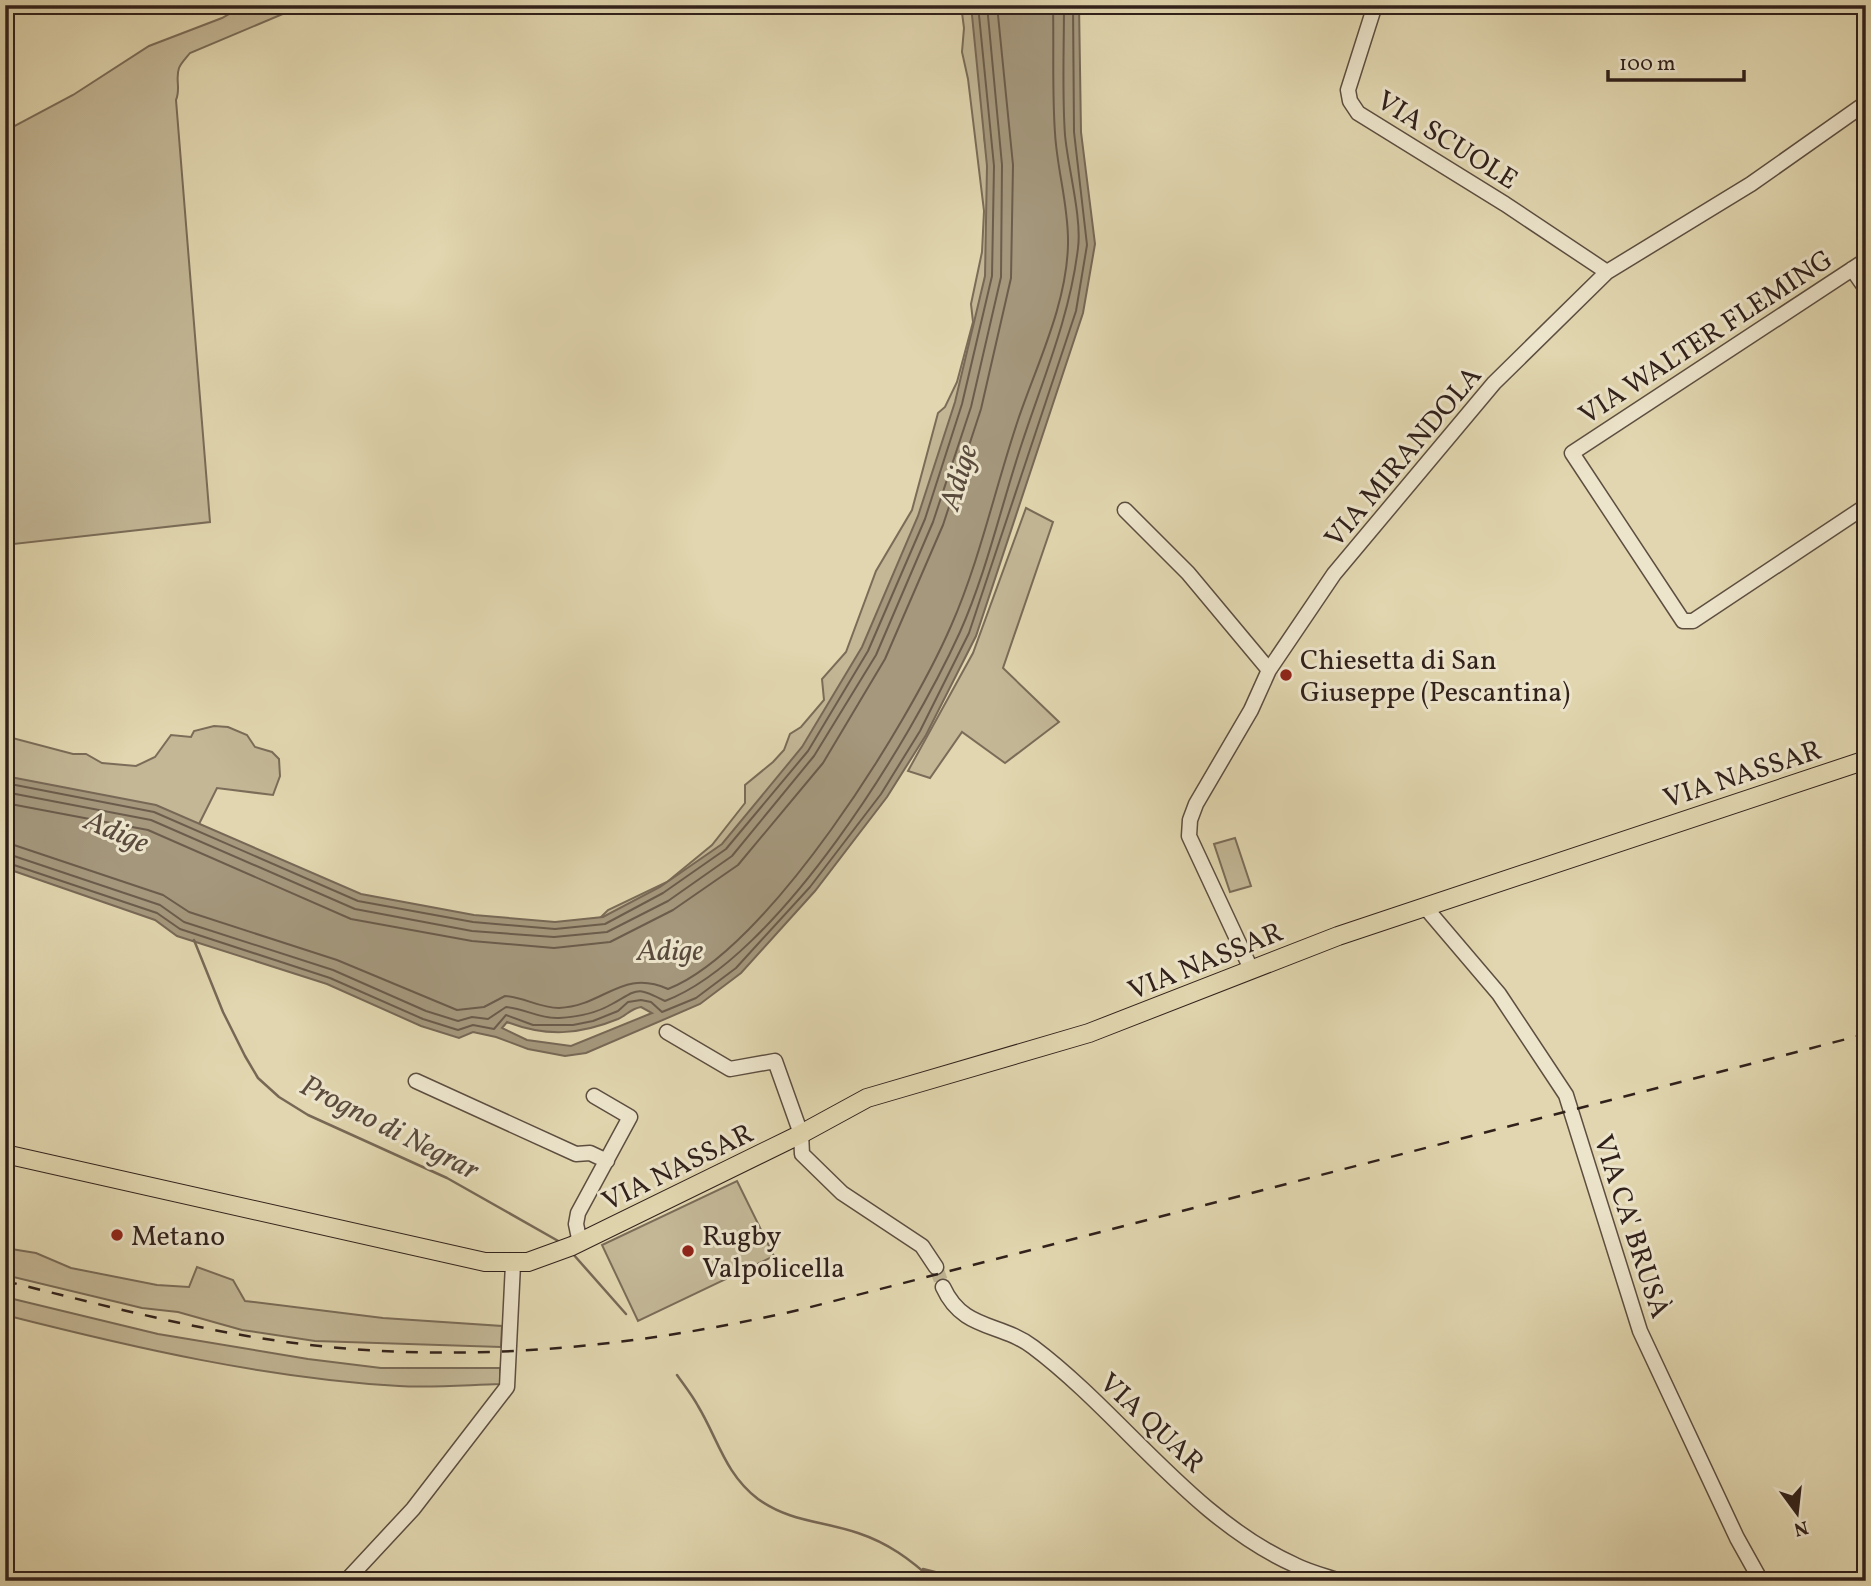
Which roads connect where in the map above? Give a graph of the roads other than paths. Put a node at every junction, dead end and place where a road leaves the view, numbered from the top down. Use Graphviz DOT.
graph roads {
  1 [pos="1375,5"];
  2 [pos="1866,103"];
  3 [pos="1866,260"];
  4 [pos="1852,269"];
  5 [pos="1607,272"];
  6 [pos="1866,289"];
  7 [pos="1866,506"];
  8 [pos="1125,510"];
  9 [pos="1269,670"];
  10 [pos="1866,760"];
  11 [pos="1425,907"];
  12 [pos="1251,969"];
  13 [pos="667,1032"];
  14 [pos="416,1081"];
  15 [pos="594,1096"];
  16 [pos="801,1134"];
  17 [pos="5,1154"];
  18 [pos="607,1161"];
  19 [pos="576,1245"];
  20 [pos="513,1264"];
  21 [pos="936,1267"];
  22 [pos="943,1287"];
  23 [pos="346,1581"];
  24 [pos="1340,1581"];
  25 [pos="1761,1581"];
  1 -- 5 [label="street, VIA SCUOLE"];
  2 -- 5 [label="street, VIA MIRANDOLA"];
  3 -- 4 [label="street, VIA WALTER FLEMING"];
  4 -- 6 [label="street"];
  4 -- 7 [label="street, VIA WALTER FLEMING"];
  5 -- 9 [label="street, VIA MIRANDOLA"];
  8 -- 9 [label="street"];
  9 -- 12 [label="street, VIA MIRANDOLA"];
  10 -- 11 [label="main road, VIA NASSAR"];
  11 -- 12 [label="main road, VIA NASSAR"];
  11 -- 25 [label="street, VIA CA' BRUSÀ"];
  12 -- 16 [label="main road, VIA NASSAR"];
  13 -- 16 [label="street"];
  14 -- 18 [label="street"];
  15 -- 18 [label="street, VIA NASSAR"];
  16 -- 19 [label="main road, VIA NASSAR"];
  16 -- 21 [label="street"];
  17 -- 20 [label="main road, VIA NASSAR"];
  18 -- 19 [label="street, VIA NASSAR"];
  19 -- 20 [label="main road, VIA NASSAR"];
  20 -- 23 [label="street"];
  22 -- 24 [label="street, VIA QUAR"];
}
